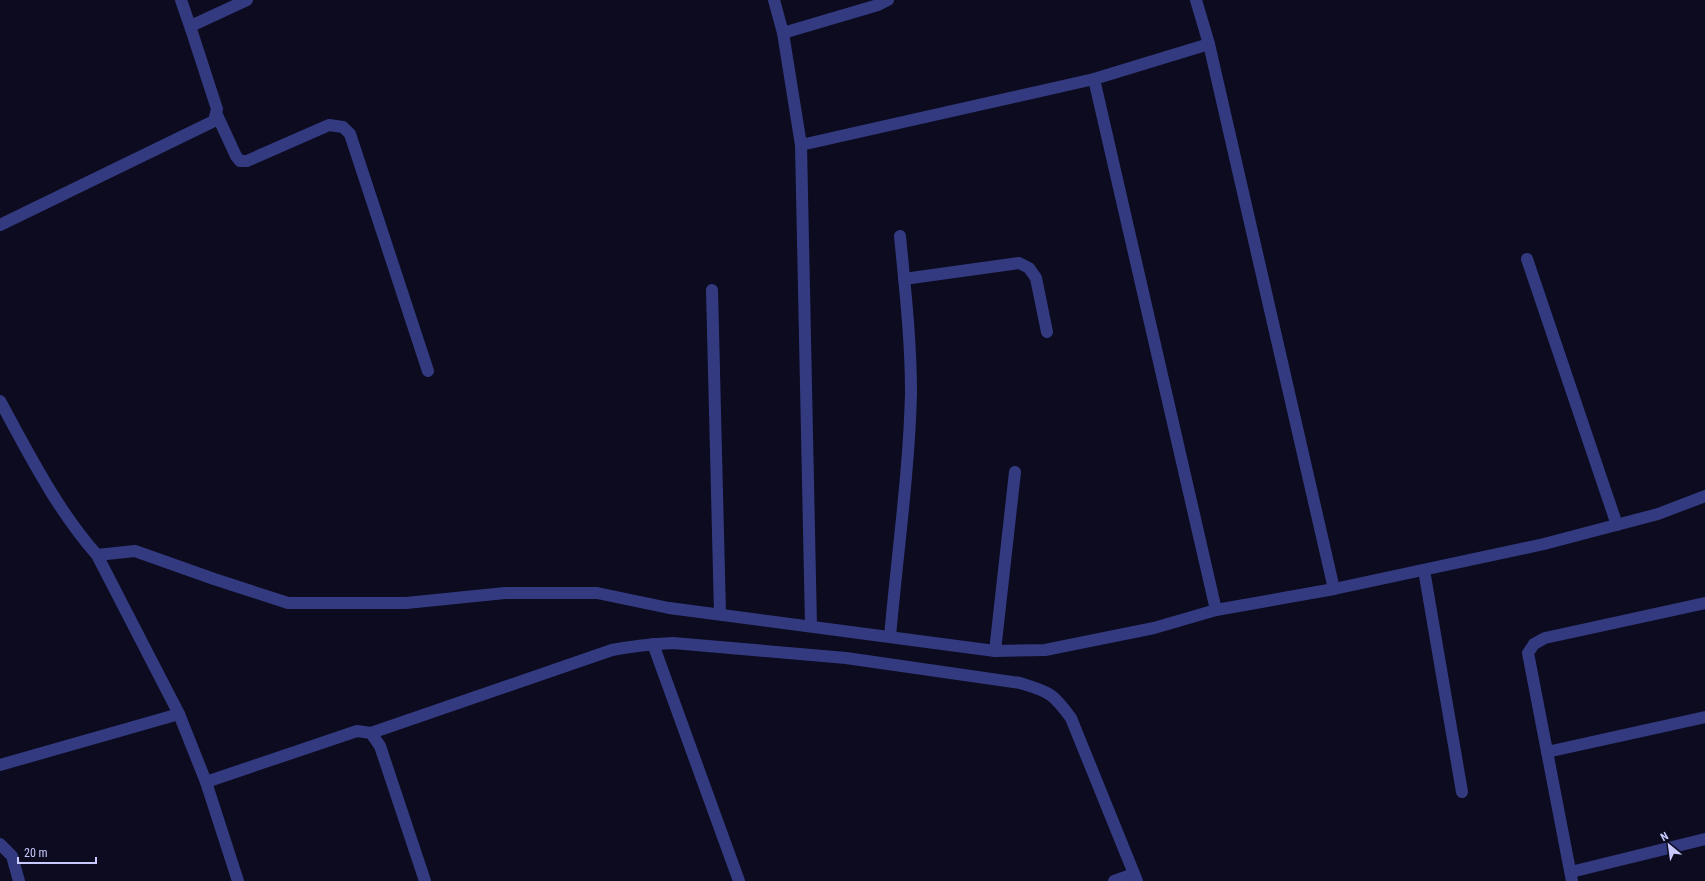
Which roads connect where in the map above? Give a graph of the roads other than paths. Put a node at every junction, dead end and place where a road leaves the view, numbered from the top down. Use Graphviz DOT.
graph roads {
  1 [pos="181,0"];
  2 [pos="247,0"];
  3 [pos="774,0"];
  4 [pos="888,0"];
  5 [pos="1196,0"];
  6 [pos="191,29"];
  7 [pos="783,33"];
  8 [pos="1209,44"];
  9 [pos="1094,78"];
  10 [pos="217,115"];
  11 [pos="801,145"];
  12 [pos="0,225"];
  13 [pos="900,236"];
  14 [pos="1526,259"];
  15 [pos="904,278"];
  16 [pos="712,290"];
  17 [pos="1047,332"];
  18 [pos="428,371"];
  19 [pos="0,401"];
  20 [pos="1015,472"];
  21 [pos="1705,496"];
  22 [pos="1617,525"];
  23 [pos="97,555"];
  24 [pos="1424,570"];
  25 [pos="1334,589"];
  26 [pos="1705,603"];
  27 [pos="1216,610"];
  28 [pos="720,614"];
  29 [pos="811,626"];
  30 [pos="890,637"];
  31 [pos="653,644"];
  32 [pos="995,651"];
  33 [pos="179,714"];
  34 [pos="1705,717"];
  35 [pos="370,733"];
  36 [pos="1547,752"];
  37 [pos="0,764"];
  38 [pos="206,782"];
  39 [pos="1462,792"];
  40 [pos="1705,839"];
  41 [pos="0,844"];
  42 [pos="1572,877"];
  43 [pos="1136,878"];
  44 [pos="19,881"];
  45 [pos="238,881"];
  46 [pos="425,881"];
  47 [pos="739,881"];
  48 [pos="1114,881"];
  1 -- 6 [label="street"];
  2 -- 6 [label="street"];
  3 -- 7 [label="street"];
  4 -- 7 [label="street"];
  5 -- 8 [label="street"];
  6 -- 10 [label="street"];
  7 -- 11 [label="street"];
  8 -- 9 [label="street"];
  8 -- 25 [label="street"];
  9 -- 11 [label="street"];
  9 -- 27 [label="street"];
  10 -- 12 [label="street"];
  10 -- 18 [label="street"];
  11 -- 29 [label="street"];
  13 -- 15 [label="street"];
  14 -- 22 [label="street"];
  15 -- 17 [label="street"];
  15 -- 30 [label="street"];
  16 -- 28 [label="street"];
  19 -- 23 [label="street"];
  20 -- 32 [label="street"];
  21 -- 22 [label="street"];
  22 -- 24 [label="street"];
  23 -- 28 [label="street"];
  23 -- 33 [label="street"];
  24 -- 25 [label="street"];
  24 -- 39 [label="street"];
  25 -- 27 [label="street"];
  26 -- 36 [label="street"];
  27 -- 32 [label="street"];
  28 -- 29 [label="street"];
  29 -- 30 [label="street"];
  30 -- 32 [label="street"];
  31 -- 35 [label="street"];
  31 -- 43 [label="street"];
  31 -- 47 [label="street"];
  33 -- 37 [label="street"];
  33 -- 38 [label="street"];
  34 -- 36 [label="street"];
  35 -- 38 [label="street"];
  35 -- 46 [label="street"];
  36 -- 42 [label="street"];
  38 -- 45 [label="street"];
  40 -- 42 [label="street"];
  41 -- 44 [label="street"];
  43 -- 48 [label="street"];
}
